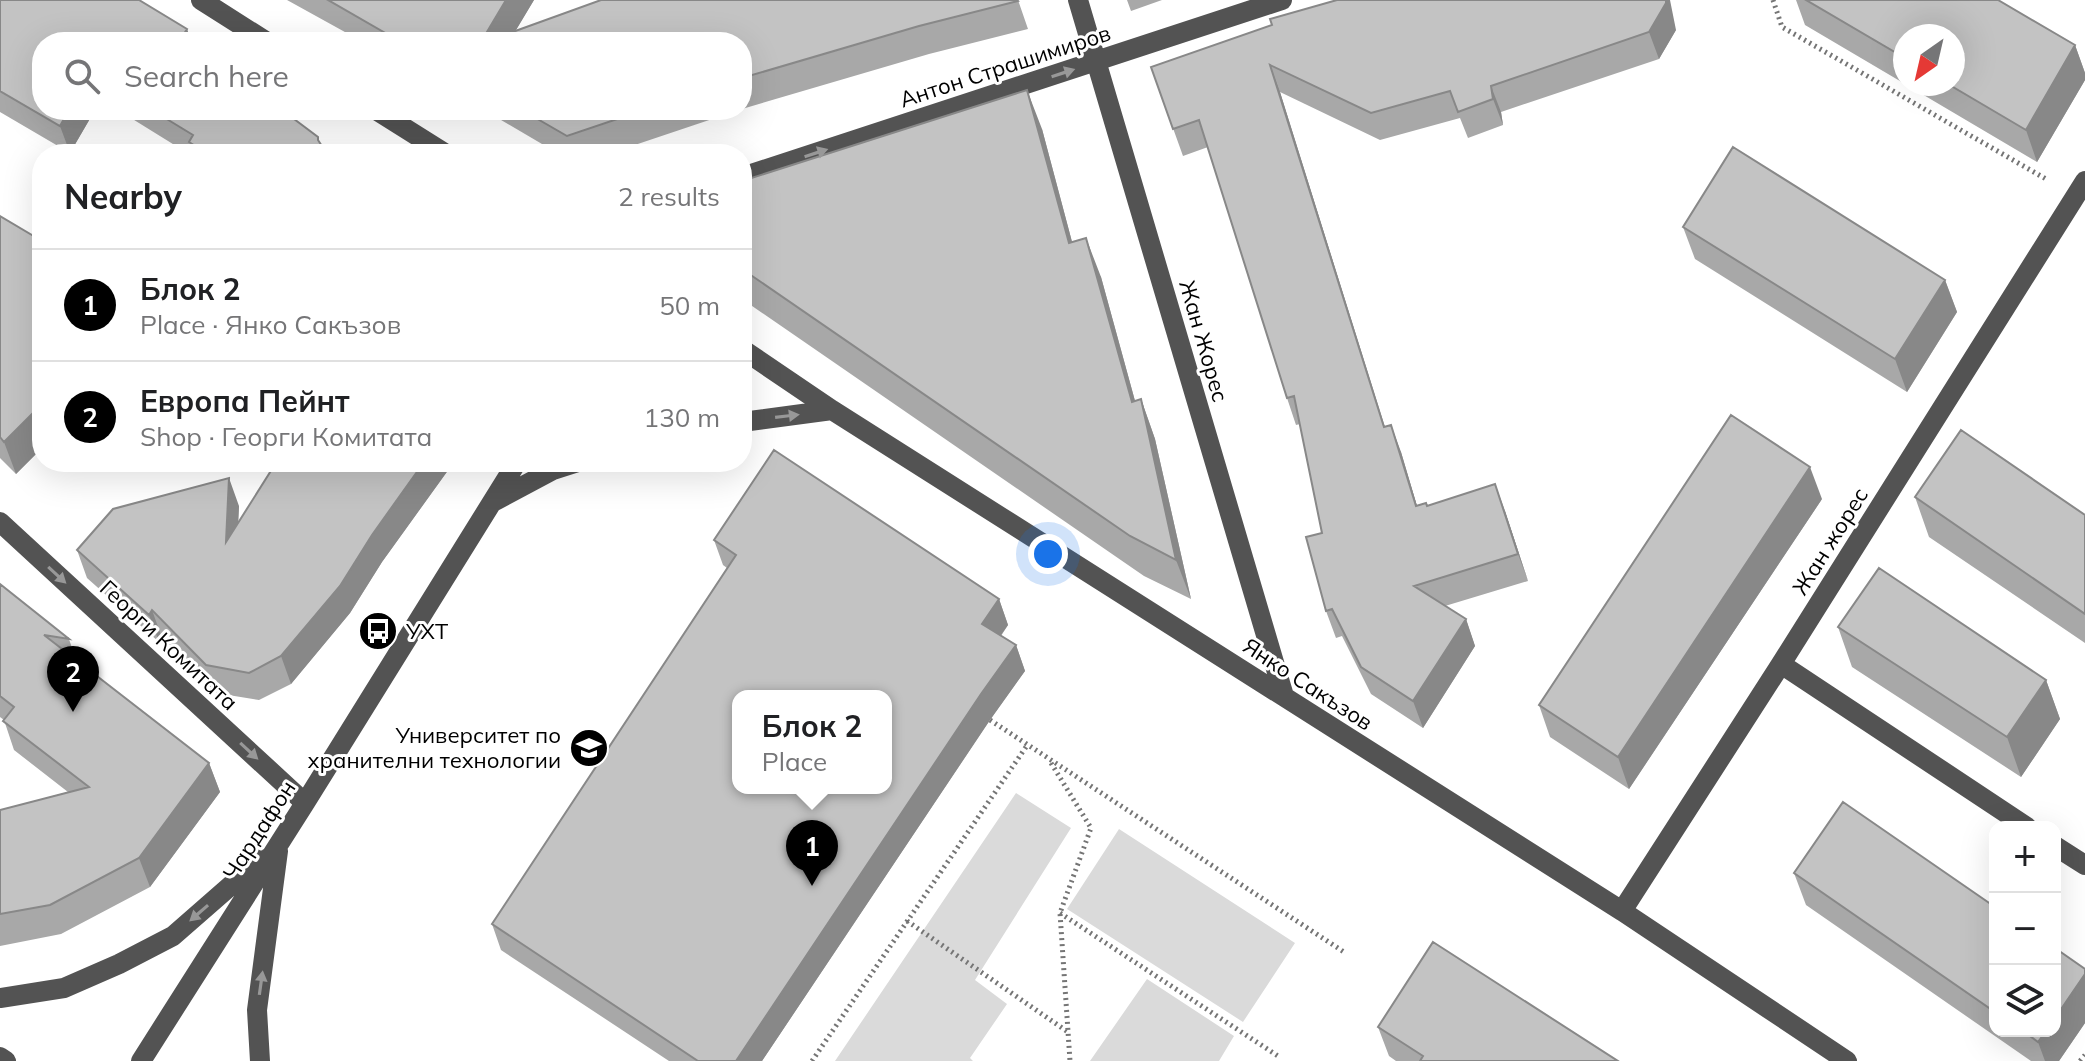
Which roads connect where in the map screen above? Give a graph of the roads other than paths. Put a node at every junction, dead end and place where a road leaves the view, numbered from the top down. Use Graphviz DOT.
graph roads {
  1 [pos="201,0"];
  2 [pos="1078,0"];
  3 [pos="1282,0"];
  4 [pos="251,32"];
  5 [pos="1096,62"];
  6 [pos="392,120"];
  7 [pos="430,144"];
  8 [pos="752,174"];
  9 [pos="2080,189"];
  10 [pos="752,356"];
  11 [pos="832,410"];
  12 [pos="752,421"];
  13 [pos="511,472"];
  14 [pos="549,472"];
  15 [pos="493,502"];
  16 [pos="0,522"];
  17 [pos="1781,664"];
  18 [pos="1284,696"];
  19 [pos="305,803"];
  20 [pos="2018,821"];
  21 [pos="279,843"];
  22 [pos="2061,850"];
  23 [pos="2085,865"];
  24 [pos="1622,911"];
  25 [pos="0,998"];
  26 [pos="0,1057"];
  27 [pos="6,1061"];
  28 [pos="141,1061"];
  29 [pos="260,1061"];
  30 [pos="1847,1061"];
  1 -- 4 [label="street"];
  2 -- 5 [label="street, Жан Жорес"];
  3 -- 5 [label="street, Антон Страшимиров"];
  8 -- 5 [label="street, Антон Страшимиров, one-way"];
  5 -- 18 [label="street, Жан Жорес"];
  6 -- 7 [label="street"];
  9 -- 17 [label="street, Жан жорес"];
  10 -- 11 [label="street, Янко Сакъзов"];
  12 -- 11 [label="street, one-way"];
  11 -- 18 [label="street, Янко Сакъзов"];
  13 -- 15 [label="street"];
  14 -- 15 [label="street"];
  15 -- 19 [label="street, Чардафон"];
  16 -- 19 [label="street, Георги Комитата, one-way"];
  17 -- 20 [label="street"];
  17 -- 24 [label="street, Жан жорес"];
  18 -- 24 [label="street, Янко Сакъзов"];
  19 -- 21 [label="street, Чардафон"];
  21 -- 25 [label="street, one-way"];
  21 -- 28 [label="street, Чардафон"];
  29 -- 21 [label="street, one-way"];
  22 -- 23 [label="street"];
  24 -- 30 [label="street, Янко Сакъзов"];
  26 -- 27 [label="street"];
}
